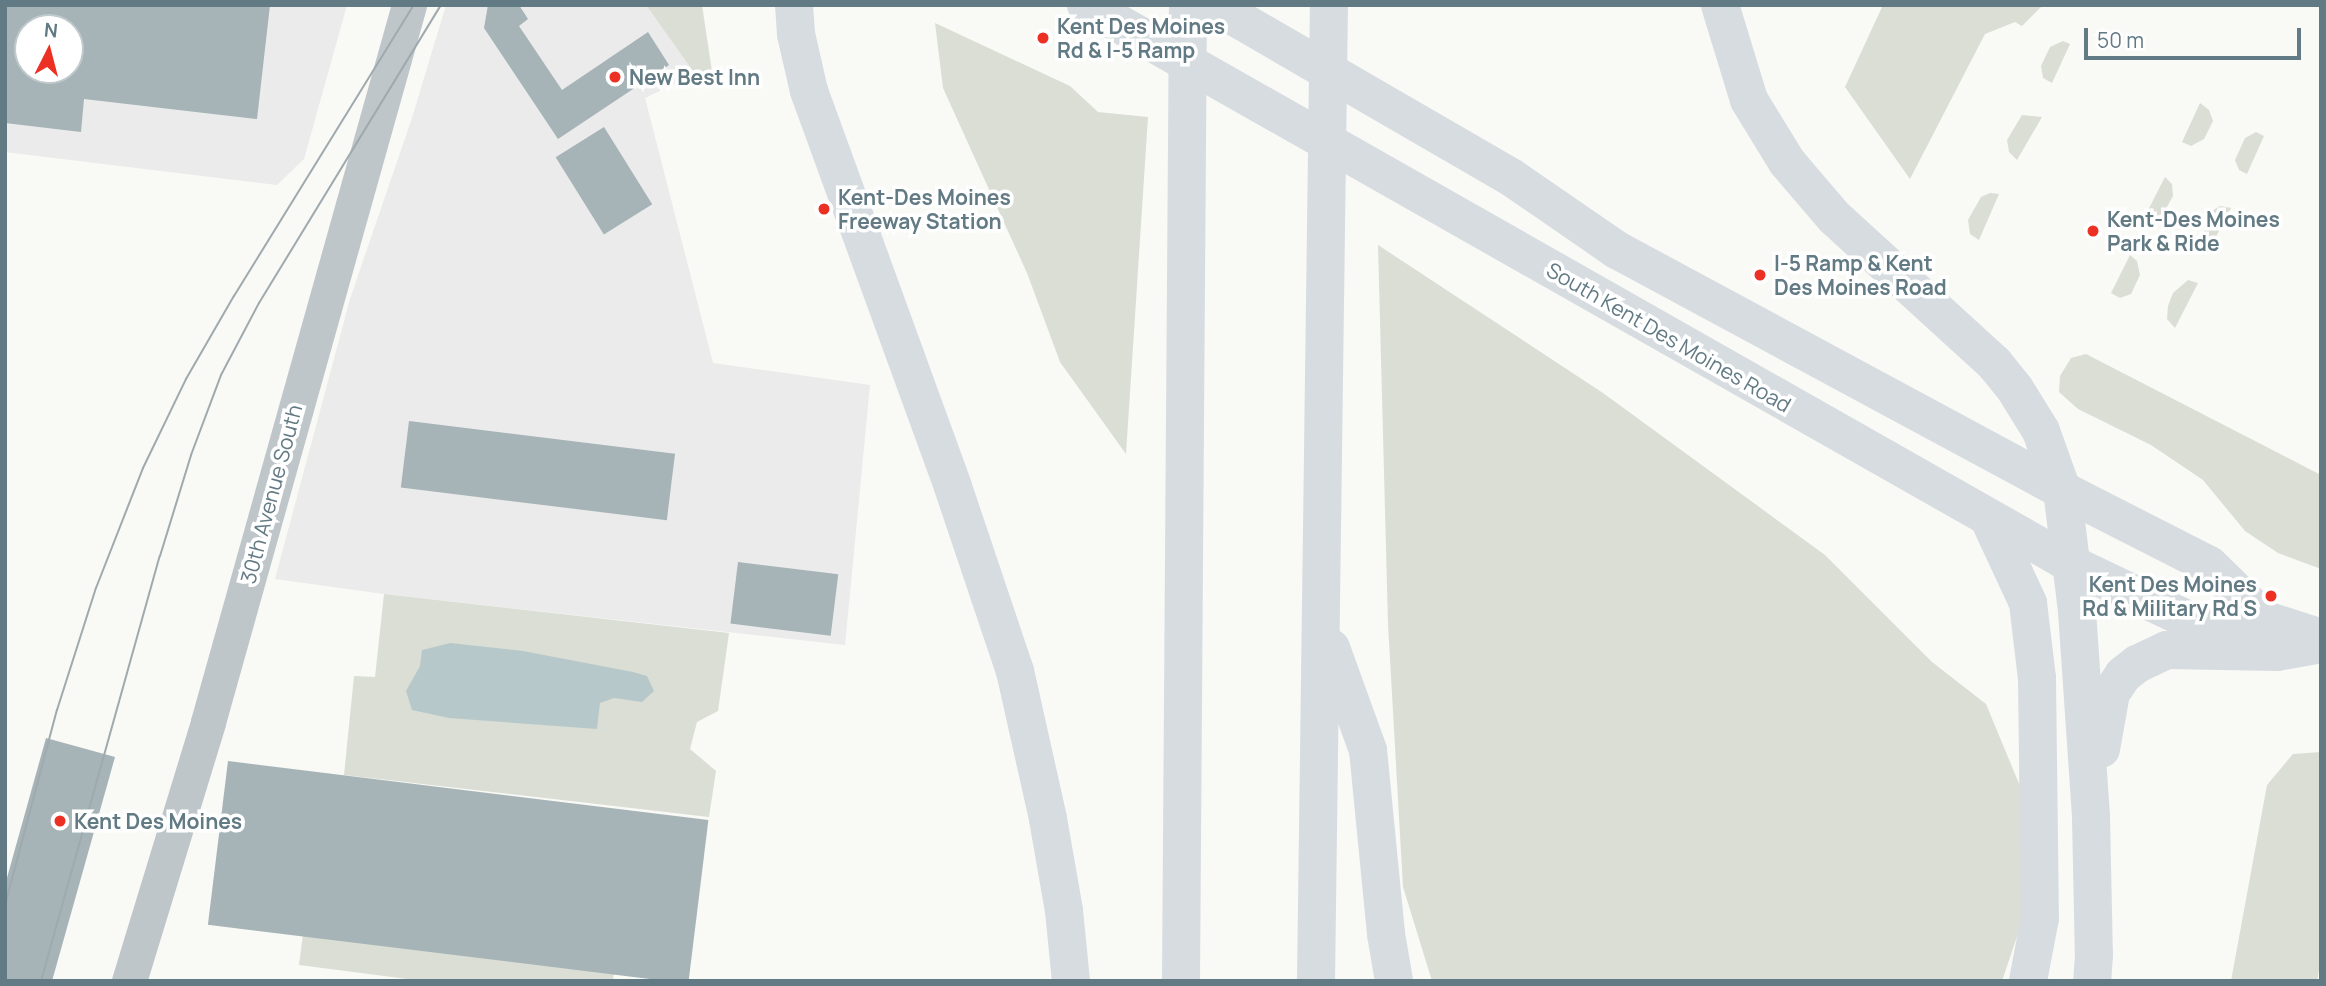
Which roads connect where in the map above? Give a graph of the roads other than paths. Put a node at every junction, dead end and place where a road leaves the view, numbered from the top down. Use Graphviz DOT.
graph roads {
  1 [pos="409,5"];
  2 [pos="794,5"];
  3 [pos="1086,5"];
  4 [pos="1188,5"];
  5 [pos="1214,5"];
  6 [pos="1329,5"];
  7 [pos="1720,5"];
  8 [pos="2062,490"];
  9 [pos="1989,519"];
  10 [pos="2073,565"];
  11 [pos="2266,620"];
  12 [pos="1323,626"];
  13 [pos="2321,638"];
  14 [pos="2321,644"];
  15 [pos="2091,817"];
  16 [pos="129,981"];
  17 [pos="1071,981"];
  18 [pos="1181,981"];
  19 [pos="1316,981"];
  20 [pos="1394,981"];
  21 [pos="2028,981"];
  22 [pos="2092,981"];
  1 -- 16 [label="street, 30th Avenue South"];
  2 -- 17 [label="highway"];
  3 -- 9 [label="highway, South Kent Des Moines Road"];
  4 -- 18 [label="highway"];
  5 -- 8 [label="highway, South Kent Des Moines Road"];
  6 -- 12 [label="highway"];
  7 -- 8 [label="highway"];
  8 -- 10 [label="highway"];
  8 -- 11 [label="highway, South Kent Des Moines Road"];
  9 -- 10 [label="highway, South Kent Des Moines Road"];
  9 -- 21 [label="highway"];
  10 -- 11 [label="highway, South Kent Des Moines Road"];
  10 -- 15 [label="highway"];
  11 -- 13 [label="highway, South Kent Des Moines Road"];
  12 -- 19 [label="highway"];
  12 -- 20 [label="highway"];
  14 -- 15 [label="highway"];
  15 -- 22 [label="highway"];
}
